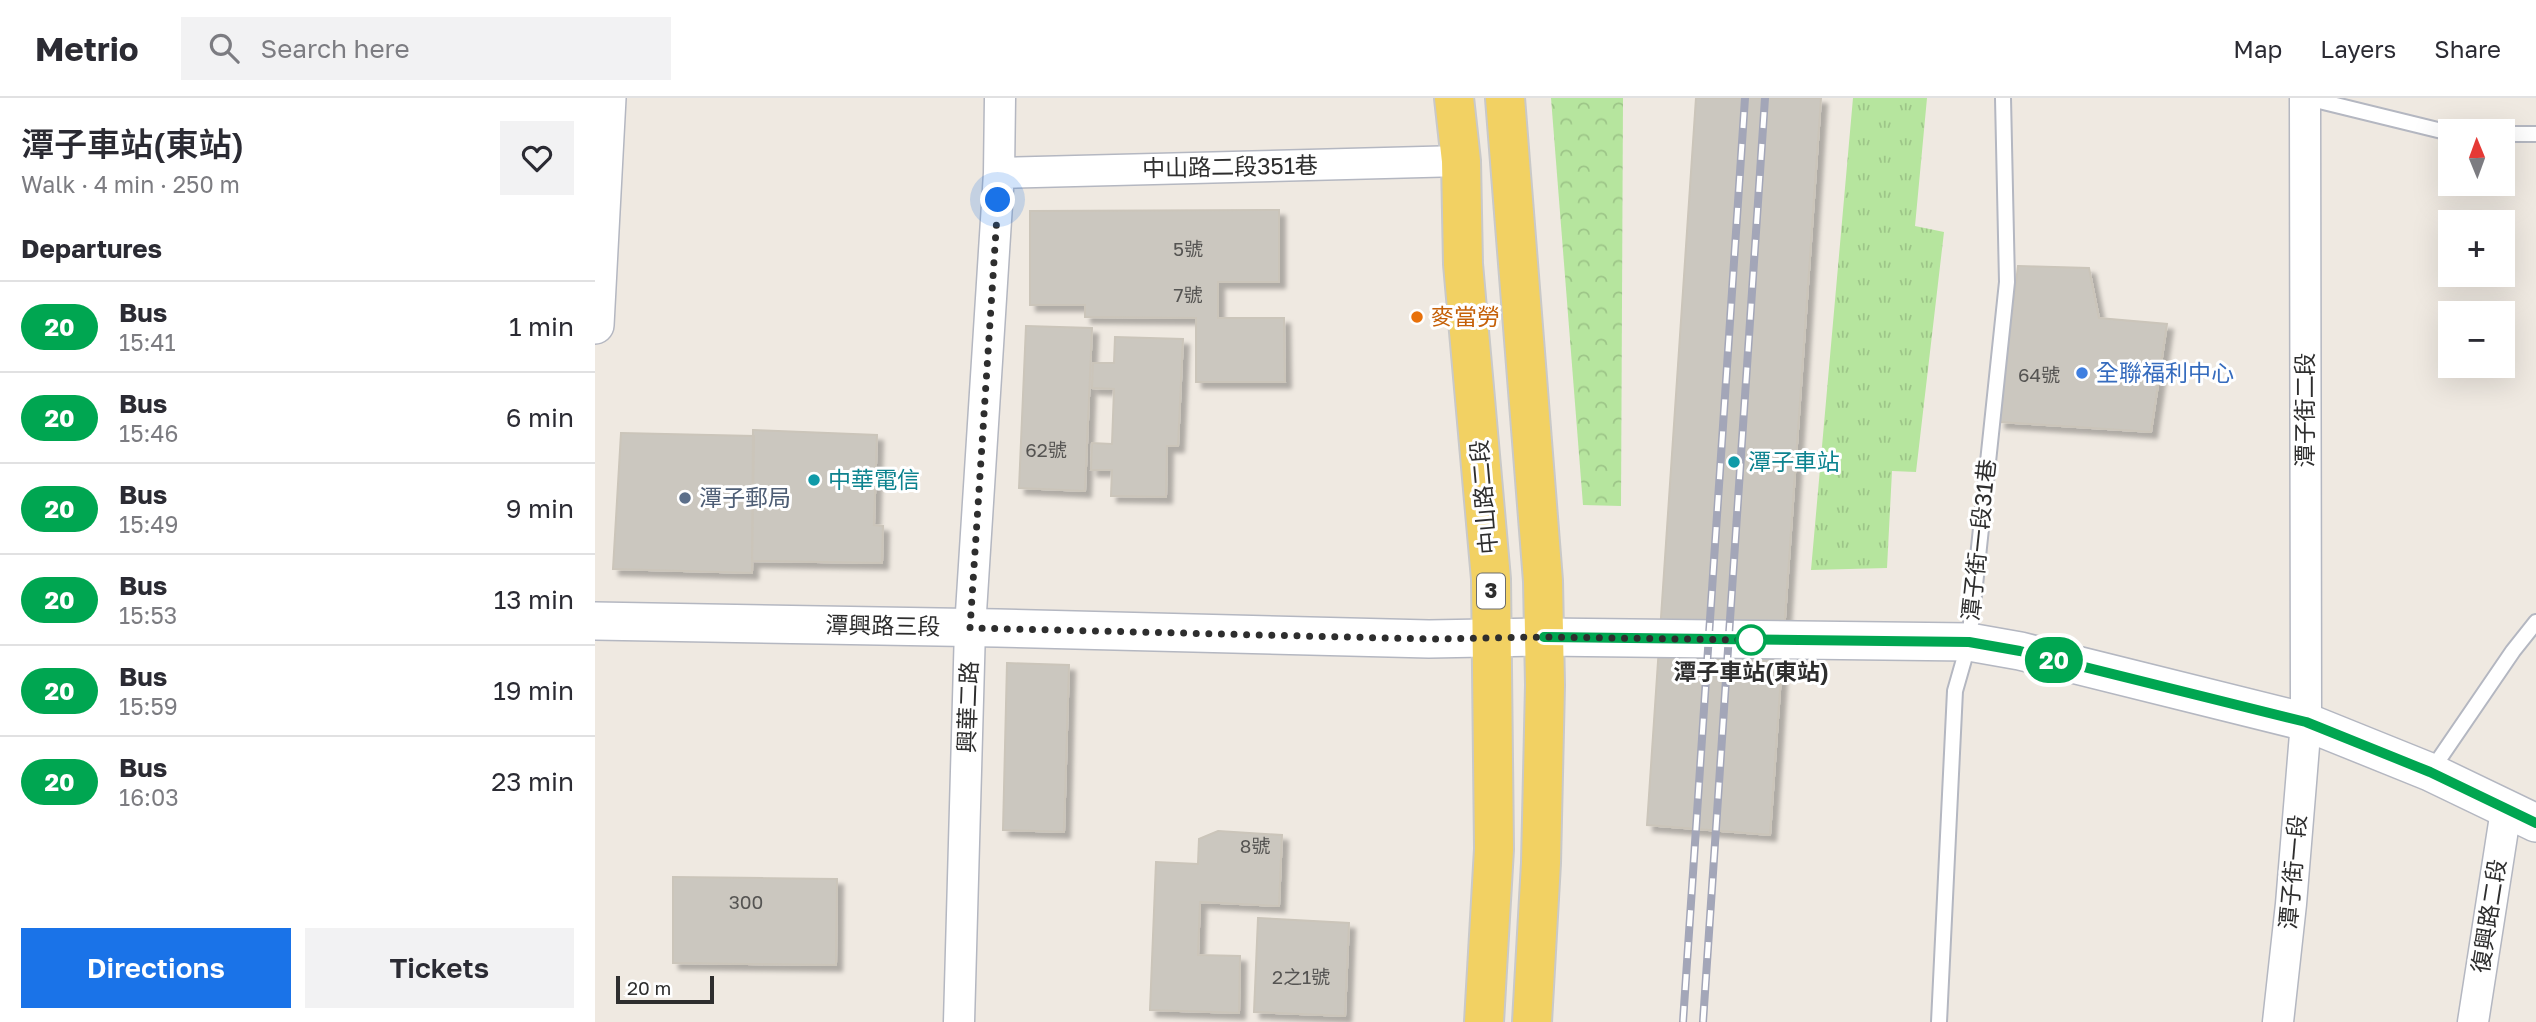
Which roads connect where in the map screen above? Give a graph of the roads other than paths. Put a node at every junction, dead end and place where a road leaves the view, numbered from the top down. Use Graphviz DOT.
graph roads {
  1 [pos="607,98"];
  2 [pos="1000,98"];
  3 [pos="1454,98"];
  4 [pos="1506,98"];
  5 [pos="2003,98"];
  6 [pos="2306,98"];
  7 [pos="2438,130"];
  8 [pos="2515,134"];
  9 [pos="2536,134"];
  10 [pos="1461,161"];
  11 [pos="999,173"];
  12 [pos="597,232"];
  13 [pos="595,324"];
  14 [pos="595,621"];
  15 [pos="2536,622"];
  16 [pos="970,628"];
  17 [pos="1544,637"];
  18 [pos="1490,638"];
  19 [pos="1969,642"];
  20 [pos="2306,722"];
  21 [pos="2430,772"];
  22 [pos="2521,817"];
  23 [pos="959,1022"];
  24 [pos="1484,1022"];
  25 [pos="1532,1022"];
  26 [pos="1939,1022"];
  27 [pos="2278,1022"];
  28 [pos="2473,1022"];
  1 -- 12 [label="street"];
  2 -- 11 [label="street, 興華二路"];
  3 -- 10 [label="main road, 中山路二段 / 3"];
  4 -- 17 [label="main road"];
  5 -- 19 [label="lane, 潭子街一段31巷"];
  6 -- 7 [label="lane"];
  6 -- 20 [label="street, 潭子街二段"];
  8 -- 9 [label="lane"];
  10 -- 11 [label="street, 中山路二段351巷"];
  10 -- 18 [label="main road, 中山路二段 / 3"];
  11 -- 16 [label="street, 興華二路"];
  12 -- 13 [label="street"];
  14 -- 16 [label="street, 潭興路三段"];
  15 -- 21 [label="lane"];
  16 -- 18 [label="street, 潭興路三段"];
  16 -- 23 [label="street, 興華二路"];
  17 -- 18 [label="street, 潭興路三段"];
  17 -- 19 [label="street, 潭興路三段"];
  17 -- 25 [label="main road"];
  18 -- 24 [label="main road, 中山路二段 / 3"];
  19 -- 20 [label="street, 潭興路三段"];
  19 -- 26 [label="lane, 潭子街一段31巷"];
  20 -- 21 [label="street, 潭興路三段"];
  20 -- 27 [label="street, 潭子街一段"];
  21 -- 22 [label="street, 潭興路三段"];
  22 -- 28 [label="street, 復興路二段"];
}
